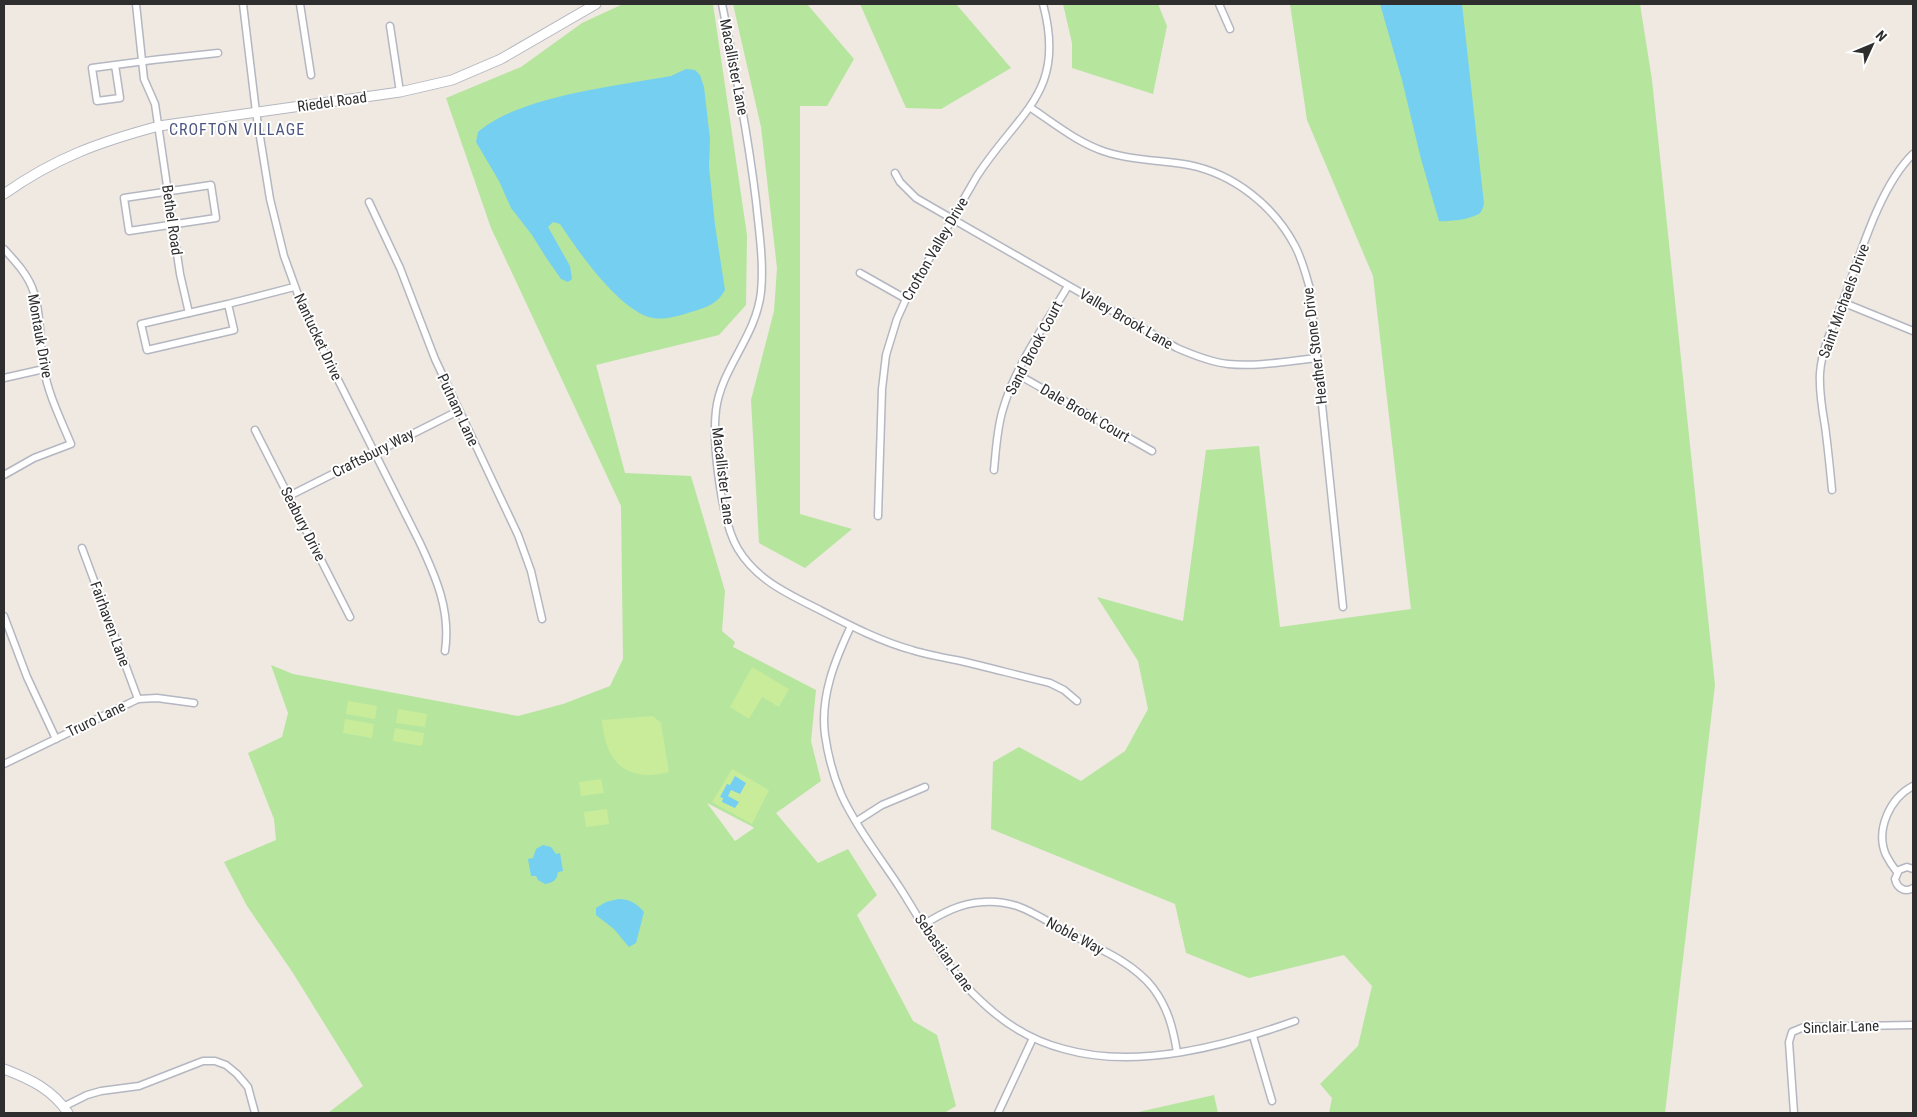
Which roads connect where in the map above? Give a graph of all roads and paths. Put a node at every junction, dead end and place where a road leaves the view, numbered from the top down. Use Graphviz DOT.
graph roads {
  1 [pos="136,4"];
  2 [pos="243,4"];
  3 [pos="300,4"];
  4 [pos="596,4"];
  5 [pos="722,4"];
  6 [pos="1043,4"];
  7 [pos="1219,4"];
  8 [pos="390,26"];
  9 [pos="1230,28"];
  10 [pos="218,53"];
  11 [pos="141,61"];
  12 [pos="115,65"];
  13 [pos="311,76"];
  14 [pos="400,92"];
  15 [pos="1031,108"];
  16 [pos="256,112"];
  17 [pos="159,126"];
  18 [pos="1913,154"];
  19 [pos="895,173"];
  20 [pos="168,191"];
  21 [pos="4,194"];
  22 [pos="369,202"];
  23 [pos="952,219"];
  24 [pos="172,224"];
  25 [pos="4,249"];
  26 [pos="860,273"];
  27 [pos="1068,286"];
  28 [pos="294,287"];
  29 [pos="906,299"];
  30 [pos="1842,302"];
  31 [pos="228,304"];
  32 [pos="189,313"];
  33 [pos="1913,331"];
  34 [pos="1317,358"];
  35 [pos="44,369"];
  36 [pos="1017,374"];
  37 [pos="4,378"];
  38 [pos="458,411"];
  39 [pos="255,430"];
  40 [pos="1152,451"];
  41 [pos="374,453"];
  42 [pos="994,470"];
  43 [pos="4,475"];
  44 [pos="1832,490"];
  45 [pos="289,496"];
  46 [pos="878,516"];
  47 [pos="82,548"];
  48 [pos="1343,607"];
  49 [pos="4,616"];
  50 [pos="350,617"];
  51 [pos="542,619"];
  52 [pos="851,626"];
  53 [pos="446,651"];
  54 [pos="138,699"];
  55 [pos="1077,701"];
  56 [pos="194,703"];
  57 [pos="56,739"];
  58 [pos="4,764"];
  59 [pos="925,786"];
  60 [pos="1913,786"];
  61 [pos="857,821"];
  62 [pos="1913,869"];
  63 [pos="1897,872"];
  64 [pos="1913,888"];
  65 [pos="924,925"];
  66 [pos="1295,1021"];
  67 [pos="1913,1025"];
  68 [pos="1253,1036"];
  69 [pos="1033,1038"];
  70 [pos="1177,1052"];
  71 [pos="4,1069"];
  72 [pos="1272,1101"];
  73 [pos="66,1110"];
  74 [pos="255,1113"];
  75 [pos="998,1113"];
  76 [pos="1794,1113"];
  1 -- 11 [label="street, Bethel Road"];
  2 -- 16 [label="street, Nantucket Drive"];
  3 -- 13 [label="street"];
  4 -- 14 [label="street, Riedel Road"];
  5 -- 52 [label="street, Macallister Lane"];
  6 -- 15 [label="street, Crofton Valley Drive"];
  7 -- 9 [label="street"];
  8 -- 14 [label="street"];
  10 -- 11 [label="street"];
  11 -- 12 [label="street"];
  11 -- 17 [label="street, Bethel Road"];
  12 -- 12 [label="street"];
  14 -- 16 [label="street, Riedel Road"];
  15 -- 23 [label="street, Crofton Valley Drive"];
  15 -- 34 [label="street, Heather Stone Drive"];
  16 -- 17 [label="street, Riedel Road"];
  16 -- 28 [label="street, Nantucket Drive"];
  17 -- 20 [label="street, Bethel Road"];
  17 -- 21 [label="street, Riedel Road"];
  18 -- 30 [label="street, Saint Michaels Drive"];
  19 -- 23 [label="street, Valley Brook Lane"];
  20 -- 24 [label="street, Bethel Road"];
  20 -- 24 [label="street"];
  20 -- 24 [label="street"];
  22 -- 38 [label="street, Putnam Lane"];
  23 -- 27 [label="street, Valley Brook Lane"];
  23 -- 29 [label="street, Crofton Valley Drive"];
  24 -- 32 [label="street, Bethel Road"];
  25 -- 35 [label="street, Montauk Drive"];
  26 -- 29 [label="street"];
  27 -- 34 [label="street, Valley Brook Lane"];
  27 -- 36 [label="street, Sand Brook Court"];
  28 -- 31 [label="street"];
  28 -- 41 [label="street, Nantucket Drive"];
  29 -- 46 [label="street, Crofton Valley Drive"];
  30 -- 33 [label="street"];
  30 -- 44 [label="street, Saint Michaels Drive"];
  31 -- 32 [label="street"];
  31 -- 32 [label="street"];
  34 -- 48 [label="street, Heather Stone Drive"];
  35 -- 37 [label="street"];
  35 -- 43 [label="street, Montauk Drive"];
  36 -- 40 [label="street, Dale Brook Court"];
  36 -- 42 [label="street, Sand Brook Court"];
  38 -- 41 [label="street, Craftsbury Way"];
  38 -- 51 [label="street, Putnam Lane"];
  39 -- 45 [label="street, Seabury Drive"];
  41 -- 45 [label="street, Craftsbury Way"];
  41 -- 53 [label="street, Nantucket Drive"];
  45 -- 50 [label="street, Seabury Drive"];
  47 -- 54 [label="street, Fairhaven Lane"];
  49 -- 57 [label="street"];
  52 -- 55 [label="street, Macallister Lane"];
  52 -- 61 [label="street, Sebastian Lane"];
  54 -- 56 [label="street, Truro Lane"];
  54 -- 57 [label="street, Truro Lane"];
  57 -- 58 [label="street, Truro Lane"];
  59 -- 61 [label="street"];
  60 -- 63 [label="street"];
  61 -- 65 [label="street, Sebastian Lane"];
  62 -- 63 [label="street"];
  63 -- 64 [label="street"];
  65 -- 69 [label="street, Sebastian Lane"];
  65 -- 70 [label="street, Noble Way"];
  66 -- 68 [label="street, Sebastian Lane"];
  67 -- 76 [label="street, Sinclair Lane"];
  68 -- 70 [label="street, Sebastian Lane"];
  68 -- 72 [label="street"];
  69 -- 70 [label="street, Sebastian Lane"];
  69 -- 75 [label="street"];
  71 -- 73 [label="street"];
  73 -- 74 [label="street"];
}
